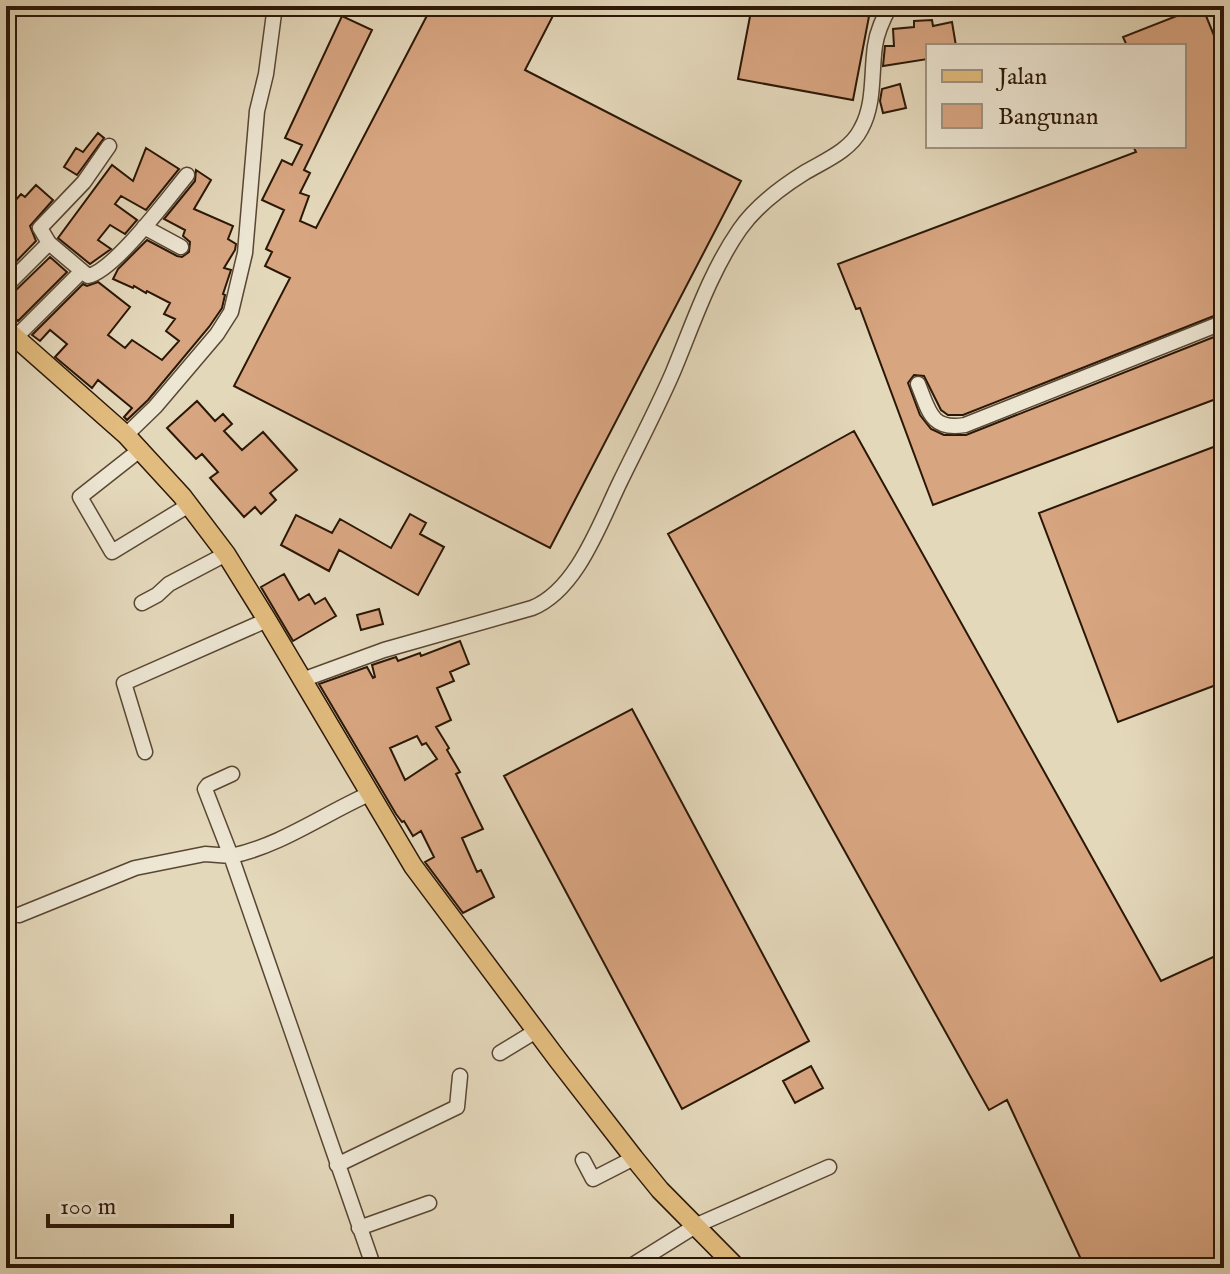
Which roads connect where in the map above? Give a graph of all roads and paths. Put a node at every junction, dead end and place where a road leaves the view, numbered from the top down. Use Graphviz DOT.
graph roads {
  1 [pos="275,6"];
  2 [pos="890,6"];
  3 [pos="109,146"];
  4 [pos="187,175"];
  5 [pos="144,227"];
  6 [pos="49,243"];
  7 [pos="181,247"];
  8 [pos="81,272"];
  9 [pos="6,286"];
  10 [pos="1224,322"];
  11 [pos="11,333"];
  12 [pos="918,384"];
  13 [pos="126,435"];
  14 [pos="141,449"];
  15 [pos="189,505"];
  16 [pos="226,554"];
  17 [pos="142,603"];
  18 [pos="267,620"];
  19 [pos="302,680"];
  20 [pos="145,752"];
  21 [pos="232,774"];
  22 [pos="369,794"];
  23 [pos="231,856"];
  24 [pos="19,915"];
  25 [pos="536,1031"];
  26 [pos="500,1053"];
  27 [pos="460,1076"];
  28 [pos="634,1158"];
  29 [pos="583,1160"];
  30 [pos="337,1165"];
  31 [pos="829,1167"];
  32 [pos="429,1203"];
  33 [pos="697,1225"];
  34 [pos="359,1228"];
  35 [pos="374,1268"];
  36 [pos="628,1268"];
  37 [pos="737,1268"];
  1 -- 13 [label="street"];
  2 -- 19 [label="street"];
  3 -- 6 [label="street"];
  4 -- 5 [label="street"];
  5 -- 7 [label="street"];
  5 -- 8 [label="street"];
  6 -- 8 [label="street"];
  6 -- 9 [label="street"];
  8 -- 11 [label="street"];
  10 -- 12 [label="street"];
  11 -- 13 [label="main road"];
  13 -- 14 [label="main road"];
  14 -- 15 [label="main road"];
  14 -- 15 [label="street"];
  15 -- 16 [label="main road"];
  16 -- 17 [label="street"];
  16 -- 18 [label="main road"];
  18 -- 19 [label="main road"];
  18 -- 20 [label="street"];
  19 -- 22 [label="main road"];
  21 -- 23 [label="street"];
  22 -- 23 [label="street"];
  22 -- 25 [label="main road"];
  23 -- 24 [label="street"];
  23 -- 30 [label="street"];
  25 -- 26 [label="street"];
  25 -- 28 [label="main road"];
  27 -- 30 [label="street"];
  28 -- 29 [label="street"];
  28 -- 33 [label="main road"];
  30 -- 34 [label="street"];
  31 -- 33 [label="street"];
  32 -- 34 [label="street"];
  33 -- 36 [label="street"];
  33 -- 37 [label="main road"];
  34 -- 35 [label="street"];
}
